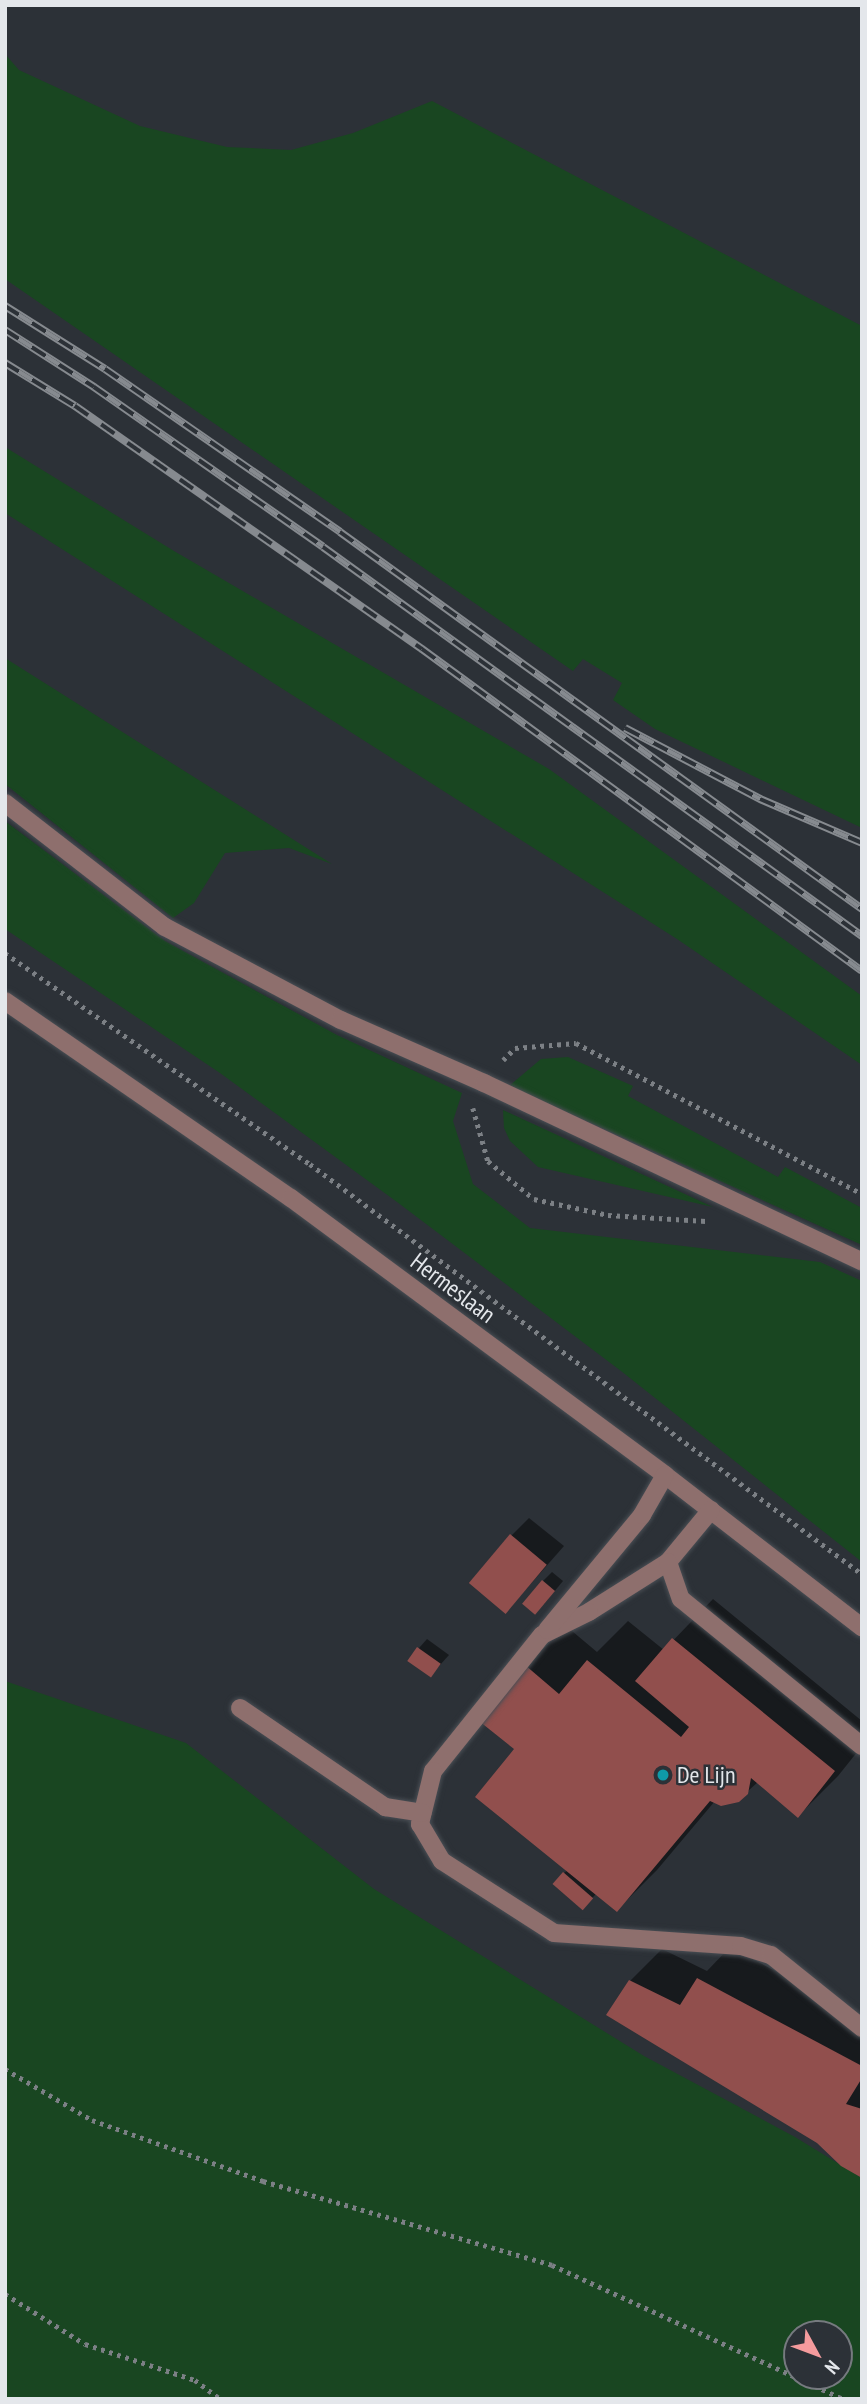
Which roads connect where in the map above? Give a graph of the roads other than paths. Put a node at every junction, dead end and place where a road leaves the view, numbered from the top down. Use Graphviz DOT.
graph roads {
  1 [pos="5,803"];
  2 [pos="5,1002"];
  3 [pos="862,1262"];
  4 [pos="665,1475"];
  5 [pos="711,1510"];
  6 [pos="668,1562"];
  7 [pos="862,1627"];
  8 [pos="542,1635"];
  9 [pos="240,1708"];
  10 [pos="862,1746"];
  11 [pos="423,1813"];
  12 [pos="862,2028"];
  1 -- 3 [label="street"];
  2 -- 4 [label="street, Hermeslaan"];
  4 -- 5 [label="street, Hermeslaan"];
  4 -- 8 [label="street"];
  5 -- 6 [label="street"];
  5 -- 7 [label="street, Hermeslaan"];
  6 -- 8 [label="street"];
  6 -- 10 [label="street"];
  8 -- 11 [label="street"];
  9 -- 11 [label="street"];
  11 -- 12 [label="street"];
}
